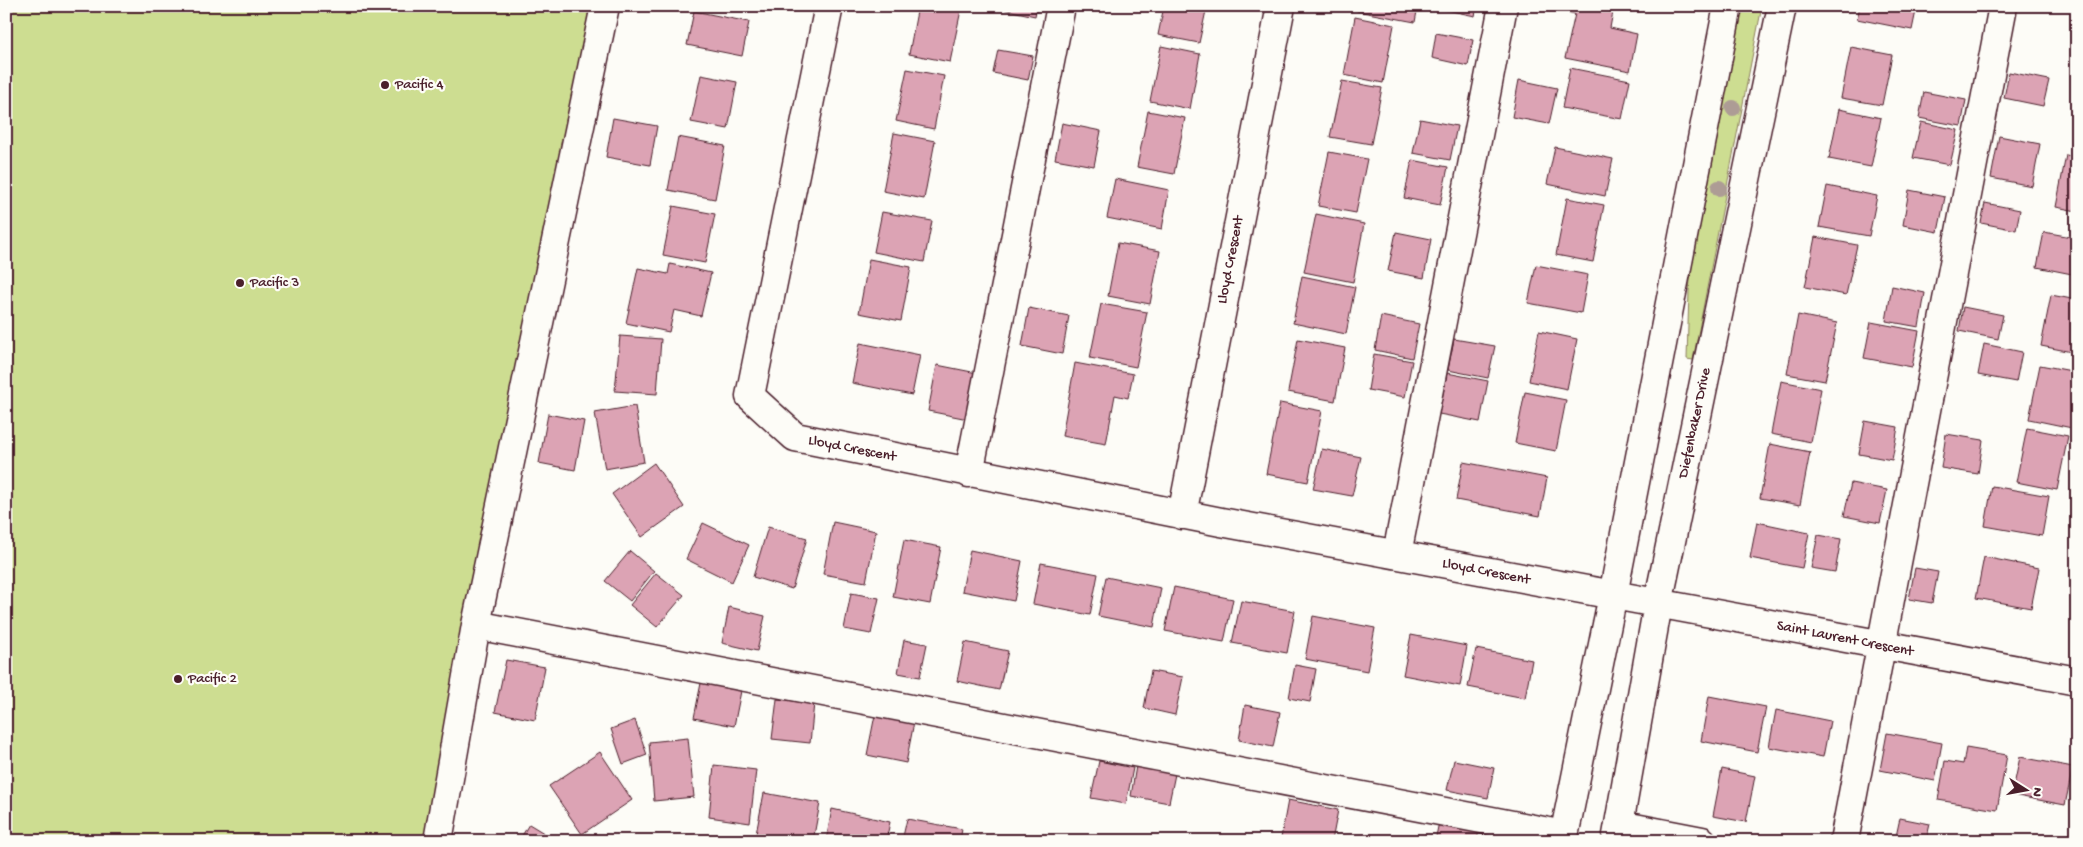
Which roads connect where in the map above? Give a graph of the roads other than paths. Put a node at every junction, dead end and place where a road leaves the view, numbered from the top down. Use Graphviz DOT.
graph roads {
  1 [pos="605,6"];
  2 [pos="829,6"];
  3 [pos="1061,6"];
  4 [pos="1281,6"];
  5 [pos="1503,6"];
  6 [pos="1728,6"];
  7 [pos="1782,6"];
  8 [pos="2003,6"];
  9 [pos="969,472"];
  10 [pos="1182,515"];
  11 [pos="1397,554"];
  12 [pos="1613,596"];
  13 [pos="1658,604"];
  14 [pos="476,625"];
  15 [pos="1881,646"];
  16 [pos="2077,682"];
  17 [pos="1617,833"];
  18 [pos="1564,838"];
  19 [pos="438,841"];
  20 [pos="1702,841"];
  21 [pos="1844,841"];
  1 -- 14 [label="street"];
  2 -- 9 [label="street, Lloyd Crescent"];
  3 -- 9 [label="street"];
  4 -- 10 [label="street, Lloyd Crescent"];
  5 -- 11 [label="street"];
  6 -- 12 [label="street"];
  7 -- 13 [label="street, Diefenbaker Drive"];
  8 -- 15 [label="street"];
  9 -- 10 [label="street, Lloyd Crescent"];
  10 -- 11 [label="street, Lloyd Crescent"];
  11 -- 12 [label="street, Lloyd Crescent"];
  12 -- 13 [label="street, Saint Laurent Crescent"];
  12 -- 18 [label="street"];
  13 -- 15 [label="street, Saint Laurent Crescent"];
  13 -- 17 [label="street, Diefenbaker Drive"];
  14 -- 18 [label="street"];
  14 -- 19 [label="street"];
  15 -- 16 [label="street, Saint Laurent Crescent"];
  15 -- 21 [label="street"];
  17 -- 20 [label="street"];
}
